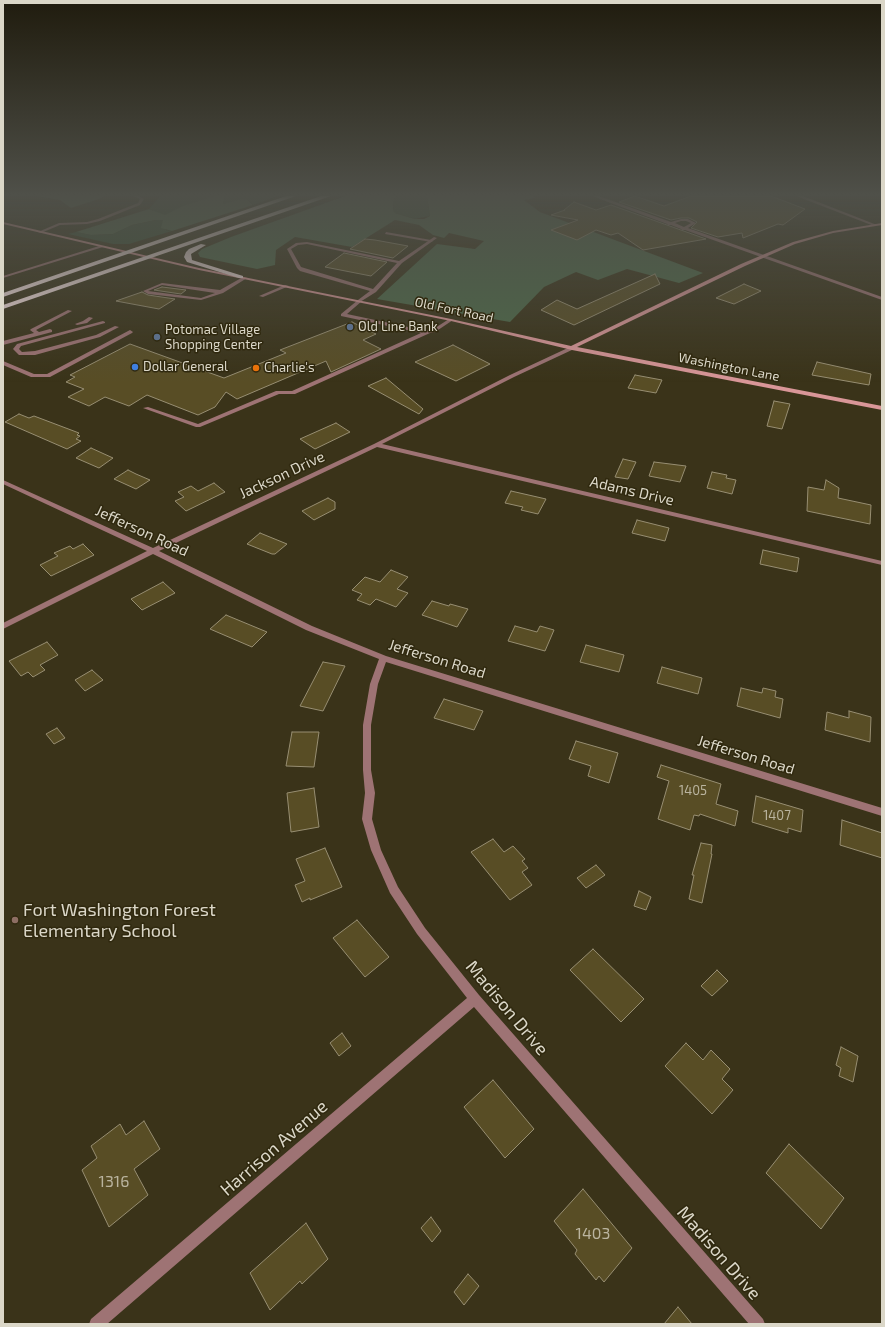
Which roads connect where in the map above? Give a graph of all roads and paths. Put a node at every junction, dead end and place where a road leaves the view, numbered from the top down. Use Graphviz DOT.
graph roads {
  1 [pos="65,258"];
  2 [pos="115,258"];
  3 [pos="145,258"];
  4 [pos="152,258"];
  5 [pos="187,258"];
  6 [pos="294,258"];
  7 [pos="380,258"];
  8 [pos="406,258"];
  9 [pos="758,258"];
  10 [pos="763,258"];
  11 [pos="400,262"];
  12 [pos="3,277"];
  13 [pos="243,278"];
  14 [pos="287,286"];
  15 [pos="183,291"];
  16 [pos="193,291"];
  17 [pos="374,291"];
  18 [pos="221,292"];
  19 [pos="3,294"];
  20 [pos="261,296"];
  21 [pos="882,299"];
  22 [pos="360,301"];
  23 [pos="3,307"];
  24 [pos="70,311"];
  25 [pos="91,318"];
  26 [pos="451,320"];
  27 [pos="103,322"];
  28 [pos="118,327"];
  29 [pos="130,332"];
  30 [pos="428,332"];
  31 [pos="38,334"];
  32 [pos="3,342"];
  33 [pos="572,348"];
  34 [pos="3,363"];
  35 [pos="146,408"];
  36 [pos="882,408"];
  37 [pos="376,445"];
  38 [pos="3,482"];
  39 [pos="152,551"];
  40 [pos="882,563"];
  41 [pos="3,626"];
  42 [pos="384,658"];
  43 [pos="882,812"];
  44 [pos="475,999"];
  45 [pos="96,1324"];
  46 [pos="758,1324"];
  1 -- 12 [label="street"];
  2 -- 19 [label="highway"];
  3 -- 23 [label="highway"];
  4 -- 13 [label="main road, Old Fort Road"];
  5 -- 13 [label="highway"];
  6 -- 17 [label="street"];
  7 -- 11 [label="street"];
  8 -- 11 [label="street"];
  9 -- 33 [label="main road"];
  10 -- 21 [label="street"];
  11 -- 17 [label="street"];
  13 -- 14 [label="main road, Old Fort Road"];
  13 -- 18 [label="street"];
  14 -- 20 [label="street"];
  14 -- 22 [label="main road, Old Fort Road"];
  15 -- 15 [label="street"];
  15 -- 16 [label="street"];
  15 -- 16 [label="street"];
  15 -- 18 [label="street"];
  16 -- 18 [label="street"];
  17 -- 22 [label="street"];
  22 -- 26 [label="main road, Old Fort Road"];
  22 -- 30 [label="street"];
  24 -- 31 [label="street"];
  25 -- 31 [label="street"];
  26 -- 30 [label="street"];
  26 -- 33 [label="main road, Old Fort Road"];
  27 -- 28 [label="street"];
  29 -- 34 [label="street"];
  30 -- 35 [label="street"];
  31 -- 32 [label="street"];
  33 -- 36 [label="main road, Washington Lane"];
  33 -- 37 [label="street, Jackson Drive"];
  37 -- 39 [label="street, Jackson Drive"];
  37 -- 40 [label="street, Adams Drive"];
  38 -- 39 [label="street, Jefferson Road"];
  39 -- 41 [label="street, Jackson Drive"];
  39 -- 42 [label="street, Jefferson Road"];
  42 -- 43 [label="street, Jefferson Road"];
  42 -- 44 [label="street, Madison Drive"];
  44 -- 45 [label="street, Harrison Avenue"];
  44 -- 46 [label="street, Madison Drive"];
}
